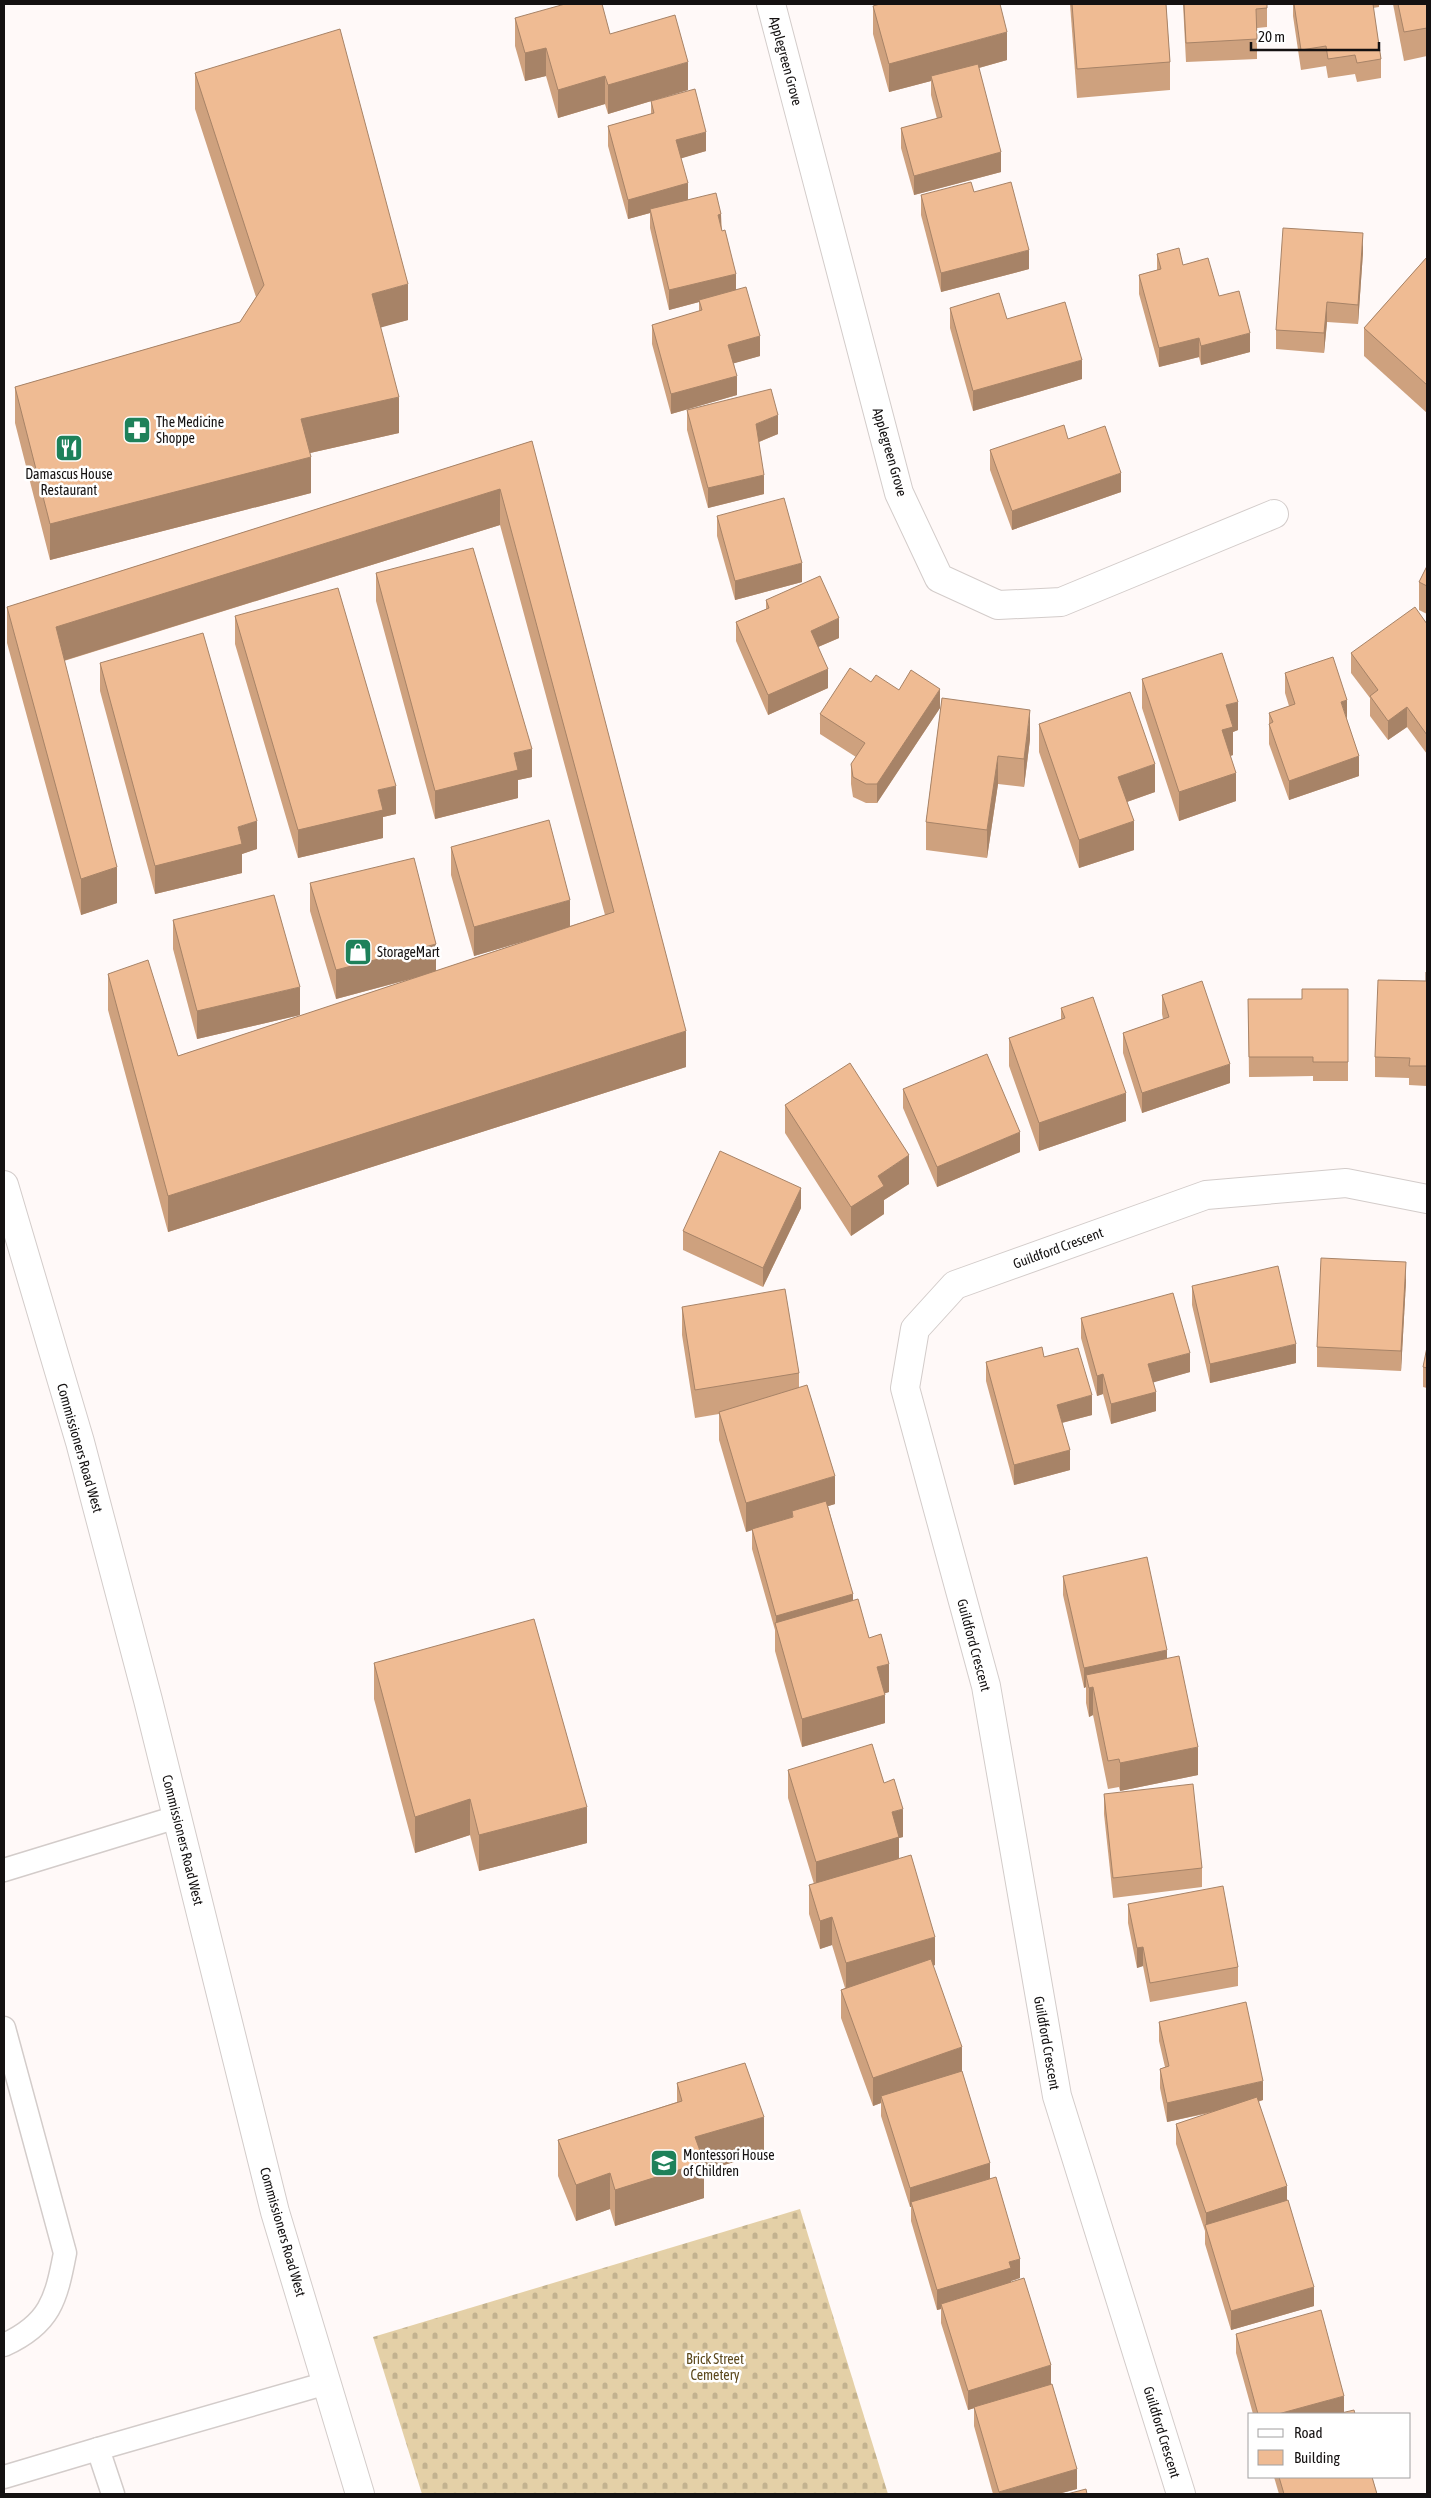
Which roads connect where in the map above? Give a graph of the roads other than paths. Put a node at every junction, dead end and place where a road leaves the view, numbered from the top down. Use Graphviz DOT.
graph roads {
  1 [pos="771,4"];
  2 [pos="1274,514"];
  3 [pos="4,1185"];
  4 [pos="1427,1199"];
  5 [pos="177,1817"];
  6 [pos="9,1864"];
  7 [pos="4,2028"];
  8 [pos="4,2345"];
  9 [pos="327,2384"];
  10 [pos="98,2449"];
  11 [pos="4,2477"];
  12 [pos="113,2494"];
  13 [pos="360,2494"];
  14 [pos="1181,2494"];
  1 -- 2 [label="street, Applegreen Grove"];
  3 -- 5 [label="street, Commissioners Road West"];
  4 -- 14 [label="street, Guildford Crescent"];
  5 -- 6 [label="lane"];
  5 -- 9 [label="street, Commissioners Road West"];
  7 -- 8 [label="lane"];
  9 -- 10 [label="lane"];
  9 -- 13 [label="street, Commissioners Road West"];
  10 -- 11 [label="lane"];
  10 -- 12 [label="lane"];
}
